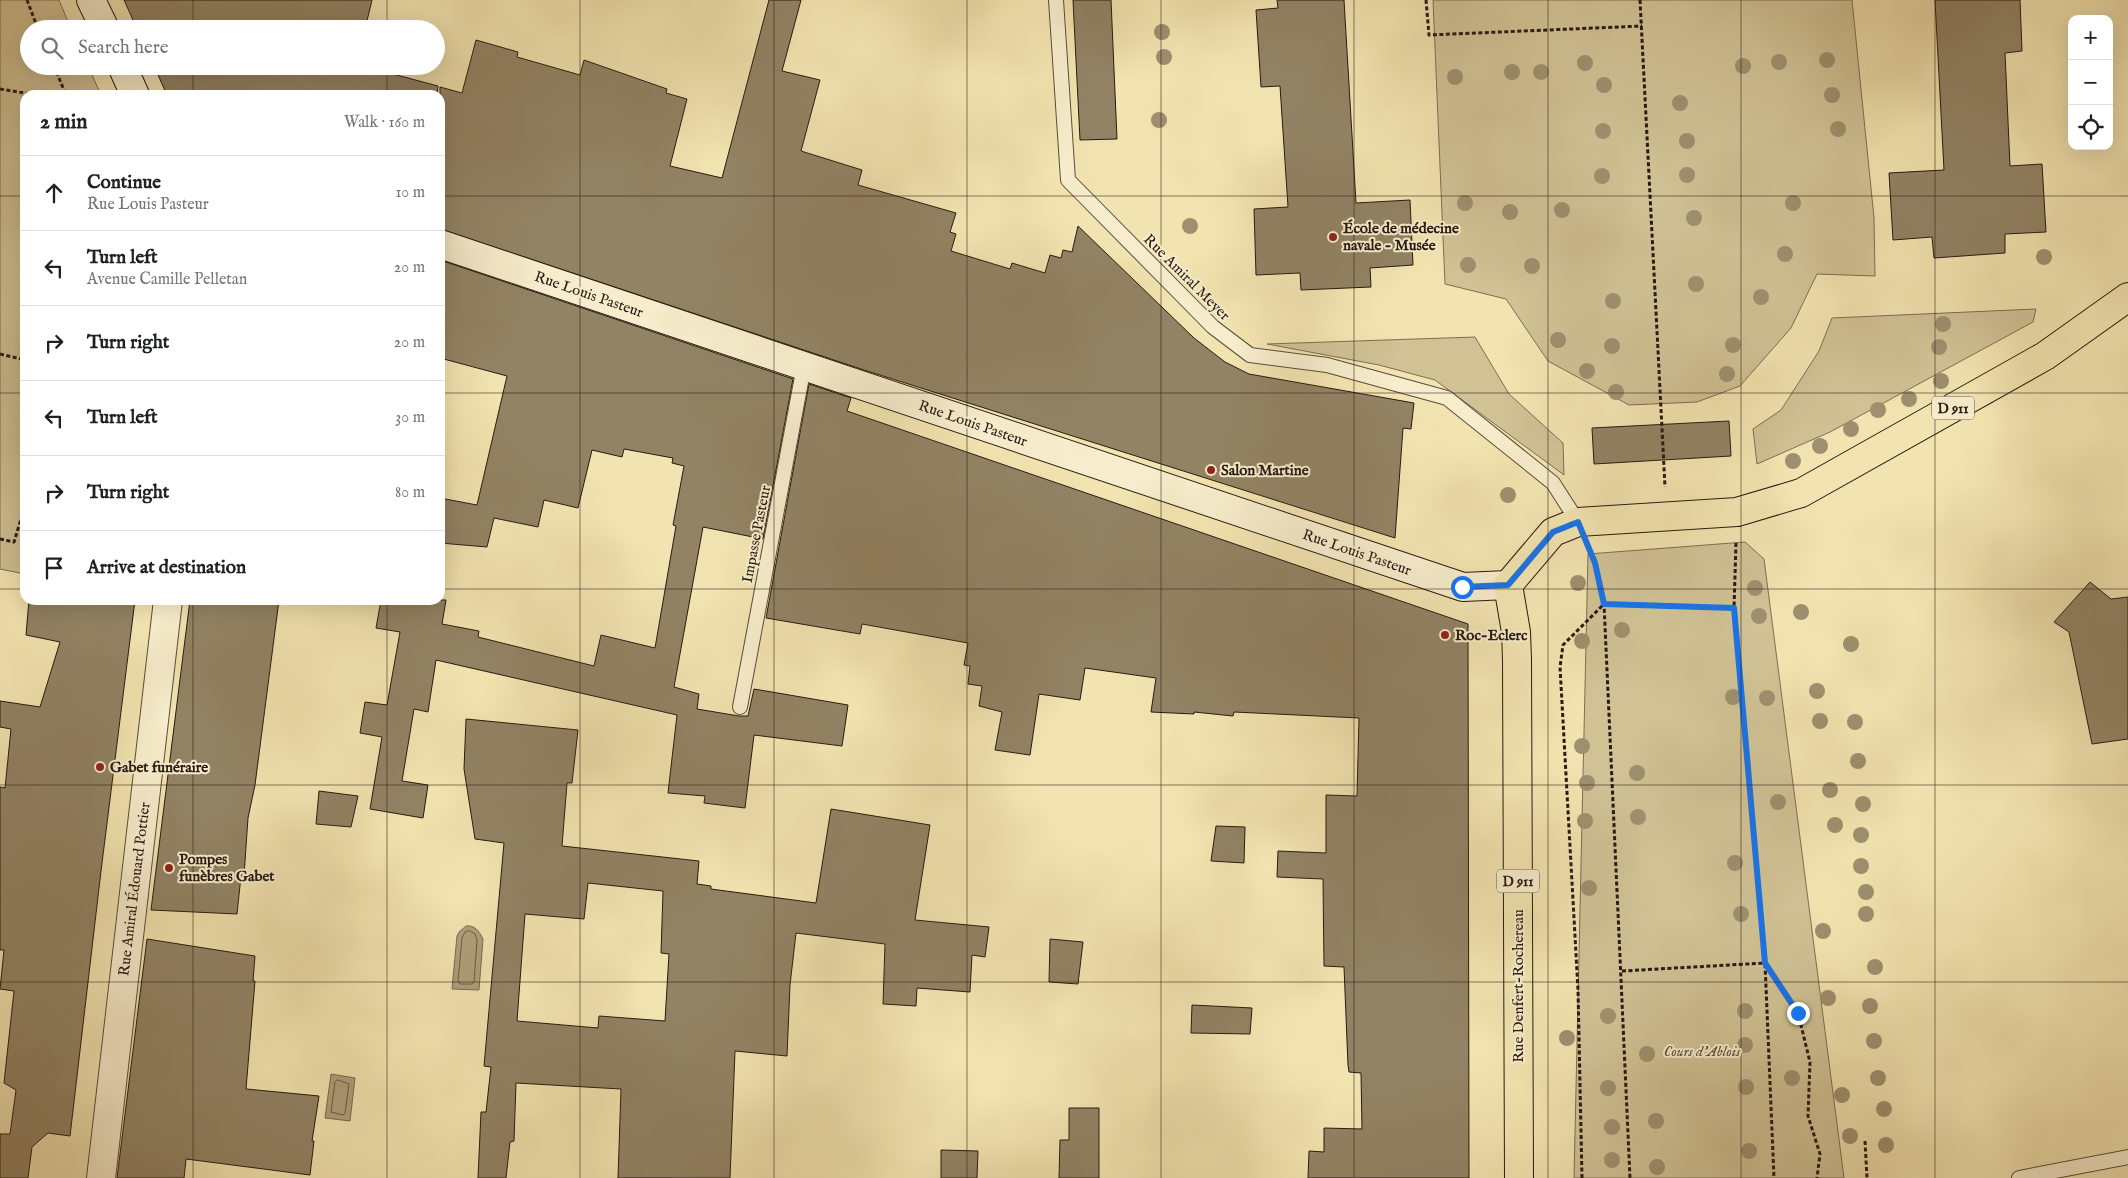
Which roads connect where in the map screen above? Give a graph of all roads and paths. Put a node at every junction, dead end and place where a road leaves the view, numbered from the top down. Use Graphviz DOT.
graph roads {
  1 [pos="27,0"];
  2 [pos="91,0"];
  3 [pos="1056,0"];
  4 [pos="1426,0"];
  5 [pos="1640,0"];
  6 [pos="35,20"];
  7 [pos="100,20"];
  8 [pos="1642,26"];
  9 [pos="58,75"];
  10 [pos="126,75"];
  11 [pos="0,89"];
  12 [pos="64,90"];
  13 [pos="133,90"];
  14 [pos="20,92"];
  15 [pos="445,246"];
  16 [pos="2128,297"];
  17 [pos="0,354"];
  18 [pos="20,359"];
  19 [pos="804,366"];
  20 [pos="1737,512"];
  21 [pos="1666,517"];
  22 [pos="20,522"];
  23 [pos="1578,522"];
  24 [pos="0,539"];
  25 [pos="1508,585"];
  26 [pos="1604,604"];
  27 [pos="167,605"];
  28 [pos="1734,608"];
  29 [pos="740,707"];
  30 [pos="1765,963"];
  31 [pos="1622,971"];
  32 [pos="1865,1141"];
  33 [pos="2128,1157"];
  34 [pos="101,1178"];
  35 [pos="1519,1178"];
  36 [pos="1582,1178"];
  37 [pos="1630,1178"];
  38 [pos="1774,1178"];
  39 [pos="1817,1178"];
  40 [pos="1867,1178"];
  41 [pos="2019,1178"];
  1 -- 6 [label="path"];
  2 -- 7 [label="street"];
  3 -- 23 [label="lane, Rue Amiral Meyer"];
  4 -- 8 [label="path"];
  5 -- 8 [label="path"];
  8 -- 21 [label="path"];
  9 -- 12 [label="path"];
  10 -- 13 [label="street"];
  11 -- 14 [label="path"];
  15 -- 19 [label="street, Rue Louis Pasteur"];
  16 -- 20 [label="main road, D 911"];
  17 -- 18 [label="path"];
  19 -- 25 [label="street, Rue Louis Pasteur"];
  19 -- 29 [label="lane, Impasse Pasteur"];
  20 -- 21 [label="main road, D 911"];
  20 -- 28 [label="path"];
  21 -- 23 [label="main road, D 911"];
  22 -- 24 [label="path"];
  23 -- 25 [label="main road, D 911"];
  23 -- 26 [label="path"];
  25 -- 35 [label="main road, Rue Denfert-Rochereau / D 911"];
  26 -- 28 [label="path"];
  26 -- 31 [label="path"];
  26 -- 36 [label="path"];
  27 -- 34 [label="street, Rue Amiral Édouard Pottier"];
  28 -- 30 [label="path"];
  30 -- 31 [label="path"];
  30 -- 38 [label="path"];
  30 -- 39 [label="path"];
  31 -- 37 [label="path"];
  32 -- 40 [label="path"];
  33 -- 41 [label="lane"];
}
